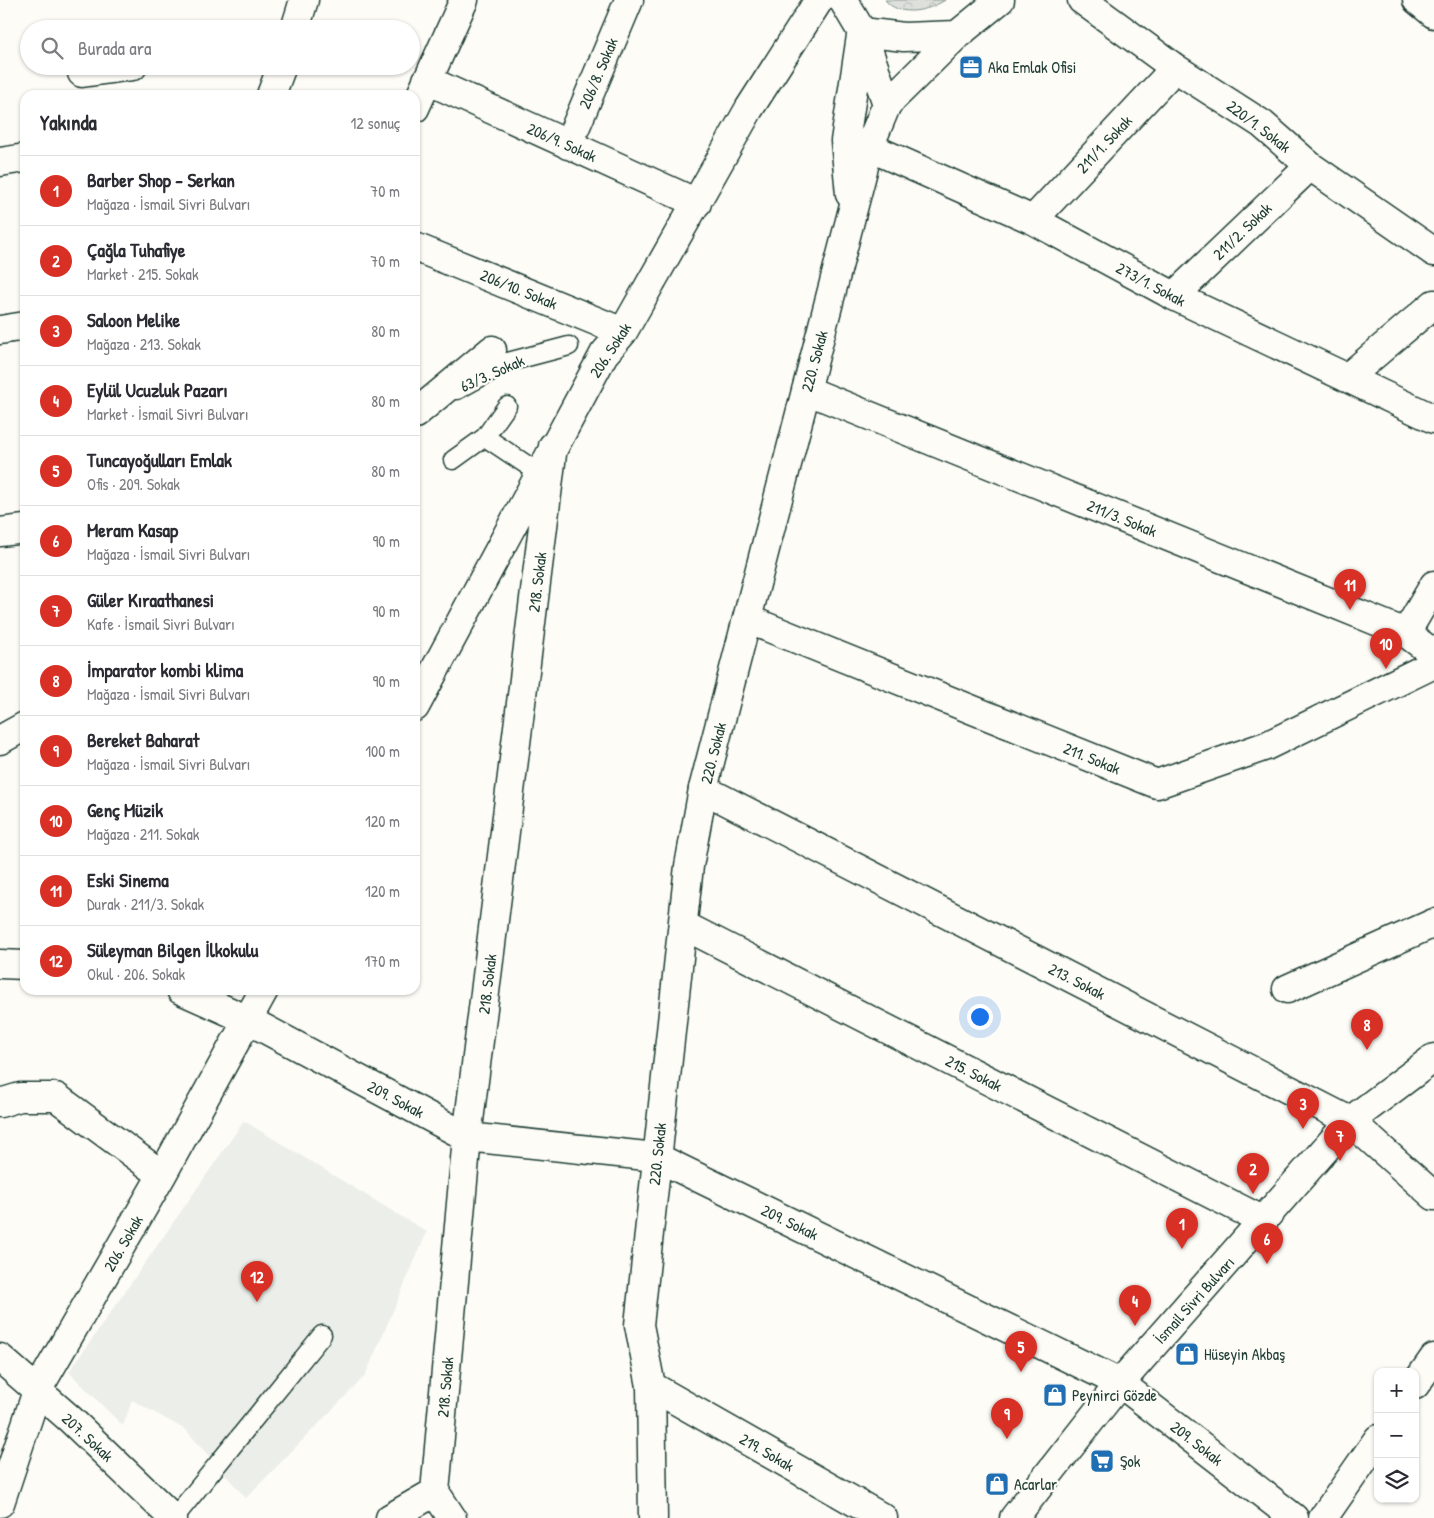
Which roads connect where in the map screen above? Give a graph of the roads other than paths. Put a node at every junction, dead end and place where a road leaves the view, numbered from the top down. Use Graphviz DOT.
graph roads {
  1 [pos="304,0"];
  2 [pos="464,0"];
  3 [pos="629,0"];
  4 [pos="819,0"];
  5 [pos="843,0"];
  6 [pos="1000,0"];
  7 [pos="1082,0"];
  8 [pos="1417,0"];
  9 [pos="1434,14"];
  10 [pos="298,20"];
  11 [pos="862,32"];
  12 [pos="958,35"];
  13 [pos="1175,68"];
  14 [pos="279,75"];
  15 [pos="427,80"];
  16 [pos="273,90"];
  17 [pos="420,96"];
  18 [pos="887,104"];
  19 [pos="568,146"];
  20 [pos="870,147"];
  21 [pos="20,159"];
  22 [pos="0,162"];
  23 [pos="1310,166"];
  24 [pos="697,203"];
  25 [pos="851,216"];
  26 [pos="1033,220"];
  27 [pos="420,249"];
  28 [pos="1434,252"];
  29 [pos="1174,296"];
  30 [pos="1434,304"];
  31 [pos="20,327"];
  32 [pos="0,330"];
  33 [pos="623,332"];
  34 [pos="569,346"];
  35 [pos="492,350"];
  36 [pos="1346,378"];
  37 [pos="444,390"];
  38 [pos="806,390"];
  39 [pos="507,406"];
  40 [pos="420,410"];
  41 [pos="1434,419"];
  42 [pos="485,437"];
  43 [pos="554,446"];
  44 [pos="453,460"];
  45 [pos="539,473"];
  46 [pos="20,530"];
  47 [pos="0,532"];
  48 [pos="1434,585"];
  49 [pos="747,619"];
  50 [pos="1406,633"];
  51 [pos="1434,654"];
  52 [pos="1434,664"];
  53 [pos="420,698"];
  54 [pos="20,729"];
  55 [pos="0,740"];
  56 [pos="703,790"];
  57 [pos="1434,923"];
  58 [pos="683,925"];
  59 [pos="0,964"];
  60 [pos="20,965"];
  61 [pos="1287,990"];
  62 [pos="192,995"];
  63 [pos="261,995"];
  64 [pos="248,1020"];
  65 [pos="1434,1058"];
  66 [pos="0,1103"];
  67 [pos="1350,1121"];
  68 [pos="467,1137"];
  69 [pos="656,1157"];
  70 [pos="162,1175"];
  71 [pos="1434,1196"];
  72 [pos="1264,1221"];
  73 [pos="322,1335"];
  74 [pos="0,1358"];
  75 [pos="1434,1358"];
  76 [pos="1419,1379"];
  77 [pos="1120,1383"];
  78 [pos="651,1386"];
  79 [pos="37,1391"];
  80 [pos="1374,1445"];
  81 [pos="435,1492"];
  82 [pos="0,1504"];
  83 [pos="173,1518"];
  84 [pos="390,1518"];
  85 [pos="452,1518"];
  86 [pos="653,1518"];
  87 [pos="884,1518"];
  88 [pos="1014,1518"];
  89 [pos="1294,1518"];
  90 [pos="1322,1518"];
  1 -- 10 [label="street"];
  2 -- 15 [label="street"];
  3 -- 19 [label="street, 206/8. Sokak"];
  4 -- 24 [label="street, 206. Sokak"];
  5 -- 11 [label="street"];
  6 -- 12 [label="street, 220. Sokak"];
  7 -- 13 [label="street, 220/1. Sokak"];
  8 -- 9 [label="street"];
  11 -- 12 [label="street"];
  11 -- 18 [label="street"];
  11 -- 25 [label="street"];
  12 -- 18 [label="street, 220. Sokak"];
  13 -- 23 [label="street, 220/1. Sokak"];
  13 -- 26 [label="street, 211/1. Sokak"];
  14 -- 16 [label="street"];
  15 -- 17 [label="street"];
  15 -- 19 [label="street, 206/9. Sokak"];
  18 -- 20 [label="street, 220. Sokak"];
  19 -- 24 [label="street, 206/9. Sokak"];
  20 -- 25 [label="street, 220. Sokak"];
  20 -- 26 [label="street, 273/1. Sokak"];
  21 -- 22 [label="street"];
  23 -- 28 [label="street, 220/1. Sokak"];
  23 -- 29 [label="street, 211/2. Sokak"];
  24 -- 33 [label="street, 206. Sokak"];
  25 -- 38 [label="street, 220. Sokak"];
  26 -- 29 [label="street, 273/1. Sokak"];
  27 -- 33 [label="street, 206/10. Sokak"];
  29 -- 36 [label="street, 273/1. Sokak"];
  30 -- 36 [label="street"];
  31 -- 32 [label="street"];
  33 -- 43 [label="street, 206. Sokak"];
  34 -- 37 [label="lane, 63/3. Sokak"];
  35 -- 37 [label="street, 63/3. Sokak"];
  36 -- 41 [label="street, 273/1. Sokak"];
  37 -- 40 [label="street, 63/3. Sokak"];
  38 -- 49 [label="street, 220. Sokak"];
  38 -- 50 [label="street, 211/3. Sokak"];
  39 -- 42 [label="lane"];
  42 -- 44 [label="lane"];
  42 -- 45 [label="lane"];
  43 -- 45 [label="street, 206. Sokak"];
  43 -- 68 [label="street, 218. Sokak"];
  45 -- 53 [label="street, 206. Sokak"];
  46 -- 47 [label="street"];
  48 -- 50 [label="street"];
  49 -- 52 [label="street, 211. Sokak"];
  49 -- 56 [label="street, 220. Sokak"];
  50 -- 51 [label="street, 211/3. Sokak"];
  54 -- 55 [label="street"];
  56 -- 58 [label="street, 220. Sokak"];
  56 -- 67 [label="street, 213. Sokak"];
  57 -- 61 [label="street"];
  58 -- 69 [label="street, 220. Sokak"];
  58 -- 72 [label="street, 215. Sokak"];
  59 -- 60 [label="street"];
  62 -- 64 [label="street, 209. Sokak"];
  63 -- 64 [label="street, 206. Sokak"];
  64 -- 68 [label="street, 209. Sokak"];
  64 -- 70 [label="street, 206. Sokak"];
  65 -- 67 [label="street, İsmail Sivri Bulvarı"];
  66 -- 70 [label="street"];
  67 -- 71 [label="street, 213. Sokak"];
  67 -- 72 [label="street, İsmail Sivri Bulvarı"];
  68 -- 69 [label="street, 209. Sokak"];
  68 -- 81 [label="street, 218. Sokak"];
  69 -- 77 [label="street, 209. Sokak"];
  69 -- 78 [label="street, 220. Sokak"];
  70 -- 79 [label="street, 206. Sokak"];
  72 -- 77 [label="street, İsmail Sivri Bulvarı"];
  73 -- 83 [label="lane"];
  74 -- 79 [label="street, 207. Sokak"];
  75 -- 76 [label="street"];
  77 -- 88 [label="street, İsmail Sivri Bulvarı"];
  77 -- 89 [label="street, 209. Sokak"];
  78 -- 86 [label="street, 220. Sokak"];
  78 -- 87 [label="street, 219. Sokak"];
  79 -- 82 [label="street, 206. Sokak"];
  79 -- 83 [label="street, 207. Sokak"];
  80 -- 90 [label="street"];
  81 -- 84 [label="street"];
  81 -- 85 [label="street"];
}
